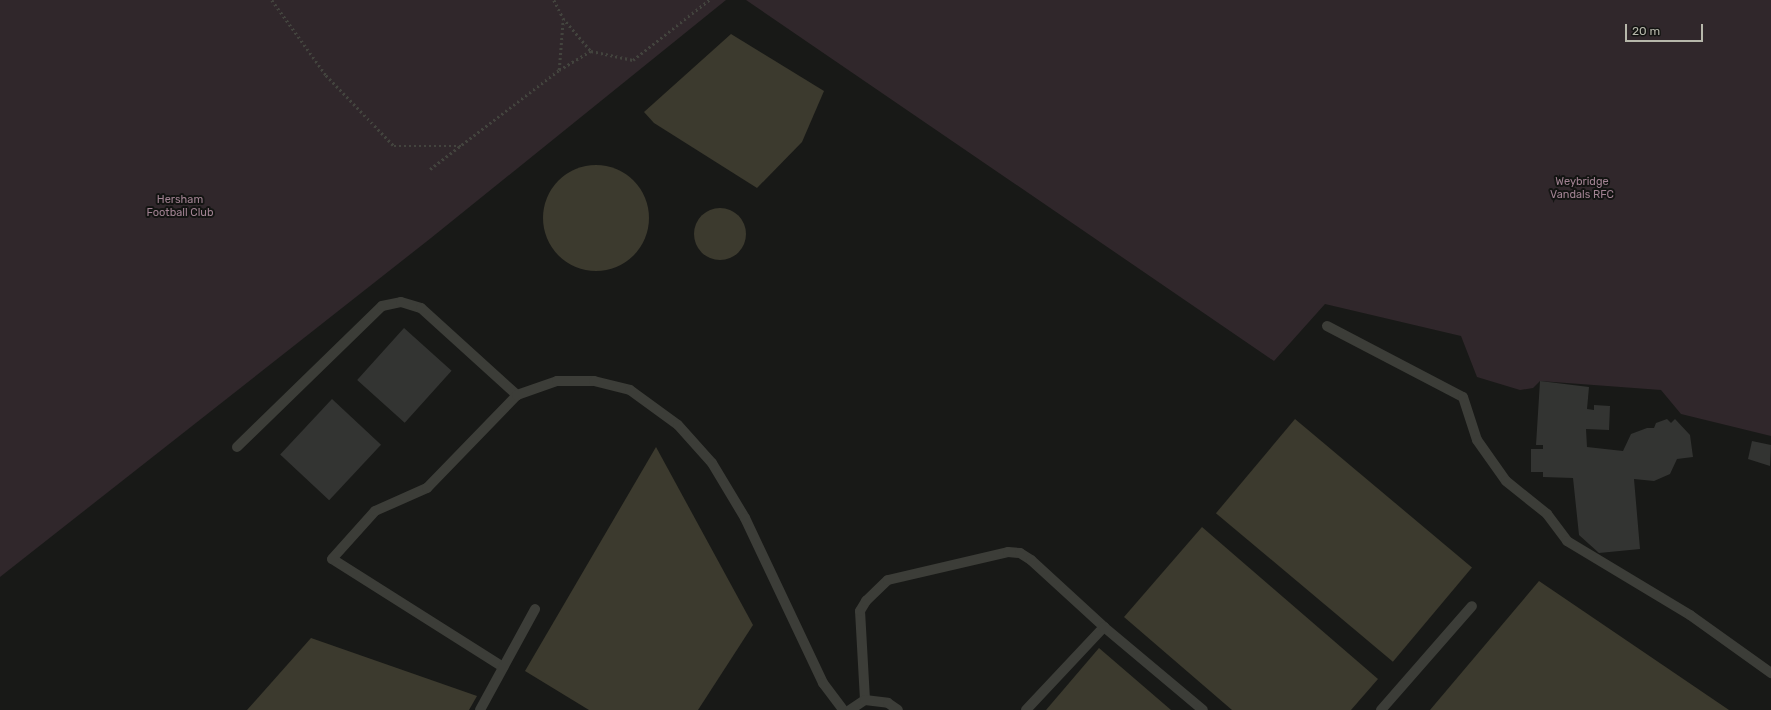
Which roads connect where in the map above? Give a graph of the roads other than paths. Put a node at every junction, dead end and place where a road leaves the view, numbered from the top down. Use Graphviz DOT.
graph roads {
  1 [pos="1327,326"];
  2 [pos="517,395"];
  3 [pos="237,447"];
  4 [pos="1472,606"];
  5 [pos="535,609"];
  6 [pos="1104,627"];
  7 [pos="503,667"];
  8 [pos="1771,673"];
  9 [pos="865,700"];
  10 [pos="480,710"];
  11 [pos="843,710"];
  12 [pos="850,710"];
  13 [pos="898,710"];
  14 [pos="1026,710"];
  15 [pos="1203,710"];
  16 [pos="1381,710"];
  1 -- 8 [label="lane"];
  2 -- 3 [label="lane"];
  2 -- 7 [label="lane"];
  2 -- 11 [label="lane"];
  4 -- 16 [label="lane"];
  5 -- 7 [label="lane"];
  6 -- 9 [label="lane"];
  6 -- 14 [label="lane"];
  6 -- 15 [label="lane"];
  7 -- 10 [label="lane"];
  9 -- 12 [label="lane"];
  9 -- 13 [label="lane"];
}
